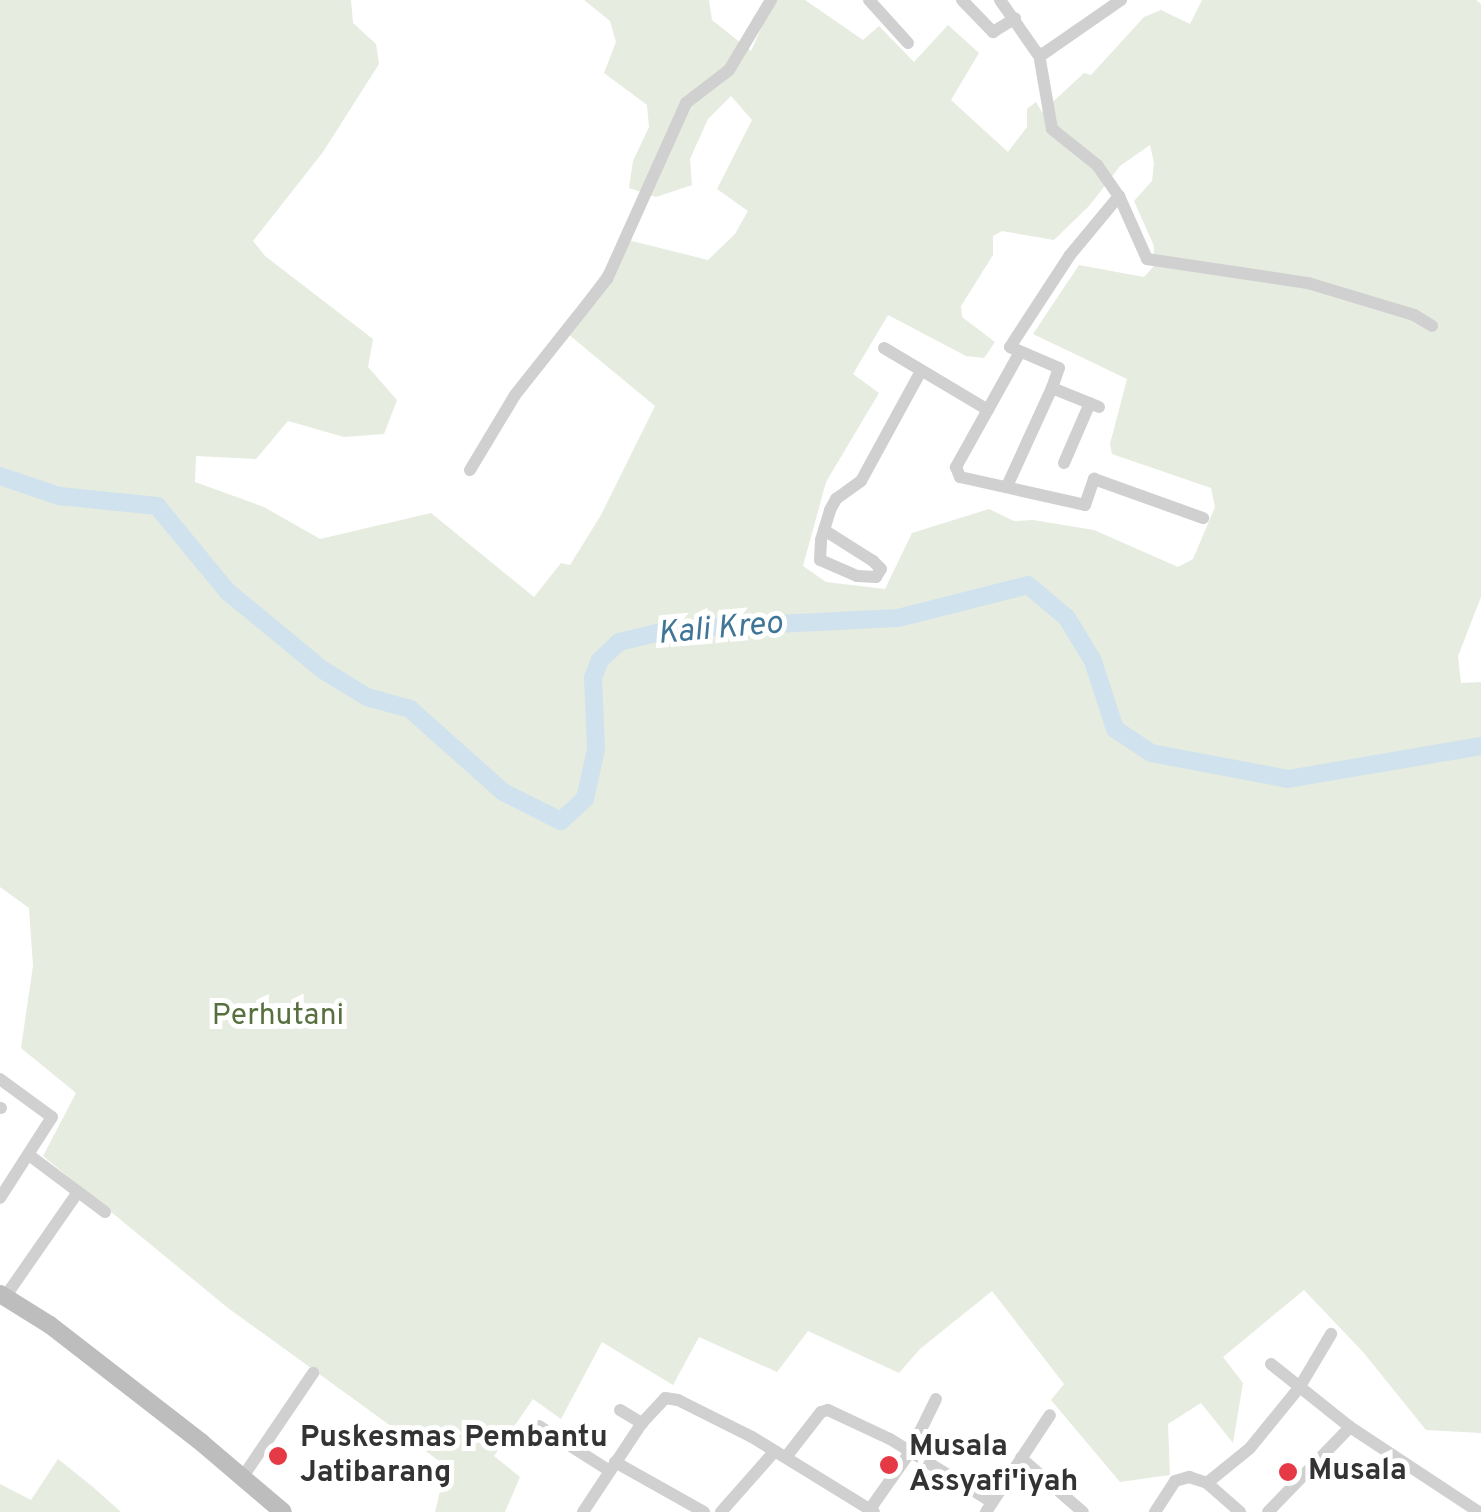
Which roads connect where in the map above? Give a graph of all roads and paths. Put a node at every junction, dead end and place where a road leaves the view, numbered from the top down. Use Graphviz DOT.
graph roads {
  1 [pos="771,0"];
  2 [pos="869,0"];
  3 [pos="962,0"];
  4 [pos="1000,0"];
  5 [pos="1121,0"];
  6 [pos="1015,18"];
  7 [pos="908,43"];
  8 [pos="1039,54"];
  9 [pos="1119,196"];
  10 [pos="1432,326"];
  11 [pos="884,348"];
  12 [pos="1020,352"];
  13 [pos="920,370"];
  14 [pos="1052,388"];
  15 [pos="988,410"];
  16 [pos="1064,463"];
  17 [pos="470,470"];
  18 [pos="1008,484"];
  19 [pos="1203,518"];
  20 [pos="824,530"];
  21 [pos="0,1079"];
  22 [pos="29,1155"];
  23 [pos="78,1192"];
  24 [pos="0,1198"];
  25 [pos="105,1212"];
  26 [pos="2,1295"];
  27 [pos="1331,1334"];
  28 [pos="1271,1364"];
  29 [pos="313,1373"];
  30 [pos="1299,1388"];
  31 [pos="936,1399"];
  32 [pos="620,1410"];
  33 [pos="1050,1414"];
  34 [pos="642,1423"];
  35 [pos="539,1426"];
  36 [pos="1350,1427"];
  37 [pos="910,1452"];
  38 [pos="781,1454"];
  39 [pos="1021,1458"];
  40 [pos="613,1466"];
  41 [pos="242,1478"];
  42 [pos="1206,1483"];
  43 [pos="989,1507"];
  44 [pos="871,1511"];
  45 [pos="283,1512"];
  46 [pos="583,1512"];
  47 [pos="704,1512"];
  48 [pos="721,1512"];
  49 [pos="1083,1512"];
  50 [pos="1155,1512"];
  51 [pos="1240,1512"];
  52 [pos="1268,1512"];
  53 [pos="1479,1512"];
  1 -- 17 [label="street"];
  2 -- 7 [label="street"];
  3 -- 6 [label="street"];
  4 -- 6 [label="street"];
  5 -- 8 [label="street"];
  6 -- 8 [label="street"];
  8 -- 9 [label="street"];
  9 -- 10 [label="street"];
  9 -- 12 [label="street"];
  11 -- 13 [label="street"];
  12 -- 14 [label="street"];
  12 -- 15 [label="street"];
  13 -- 15 [label="street"];
  13 -- 20 [label="street"];
  14 -- 16 [label="street"];
  14 -- 18 [label="street"];
  15 -- 18 [label="street"];
  18 -- 19 [label="street"];
  20 -- 20 [label="street"];
  21 -- 22 [label="street"];
  22 -- 23 [label="street"];
  22 -- 24 [label="street"];
  23 -- 25 [label="street"];
  23 -- 26 [label="street"];
  26 -- 41 [label="main road"];
  27 -- 30 [label="street"];
  28 -- 30 [label="street"];
  29 -- 41 [label="street"];
  30 -- 36 [label="street"];
  30 -- 42 [label="street"];
  31 -- 37 [label="street"];
  32 -- 34 [label="street"];
  33 -- 39 [label="street"];
  34 -- 38 [label="street"];
  34 -- 40 [label="street"];
  35 -- 40 [label="street"];
  36 -- 52 [label="street"];
  36 -- 53 [label="street"];
  37 -- 38 [label="street"];
  37 -- 43 [label="street"];
  37 -- 44 [label="street"];
  38 -- 44 [label="street"];
  38 -- 48 [label="street"];
  39 -- 43 [label="street"];
  39 -- 49 [label="street"];
  40 -- 46 [label="street"];
  40 -- 47 [label="street"];
  41 -- 45 [label="main road"];
  42 -- 50 [label="street"];
  42 -- 51 [label="street"];
}
